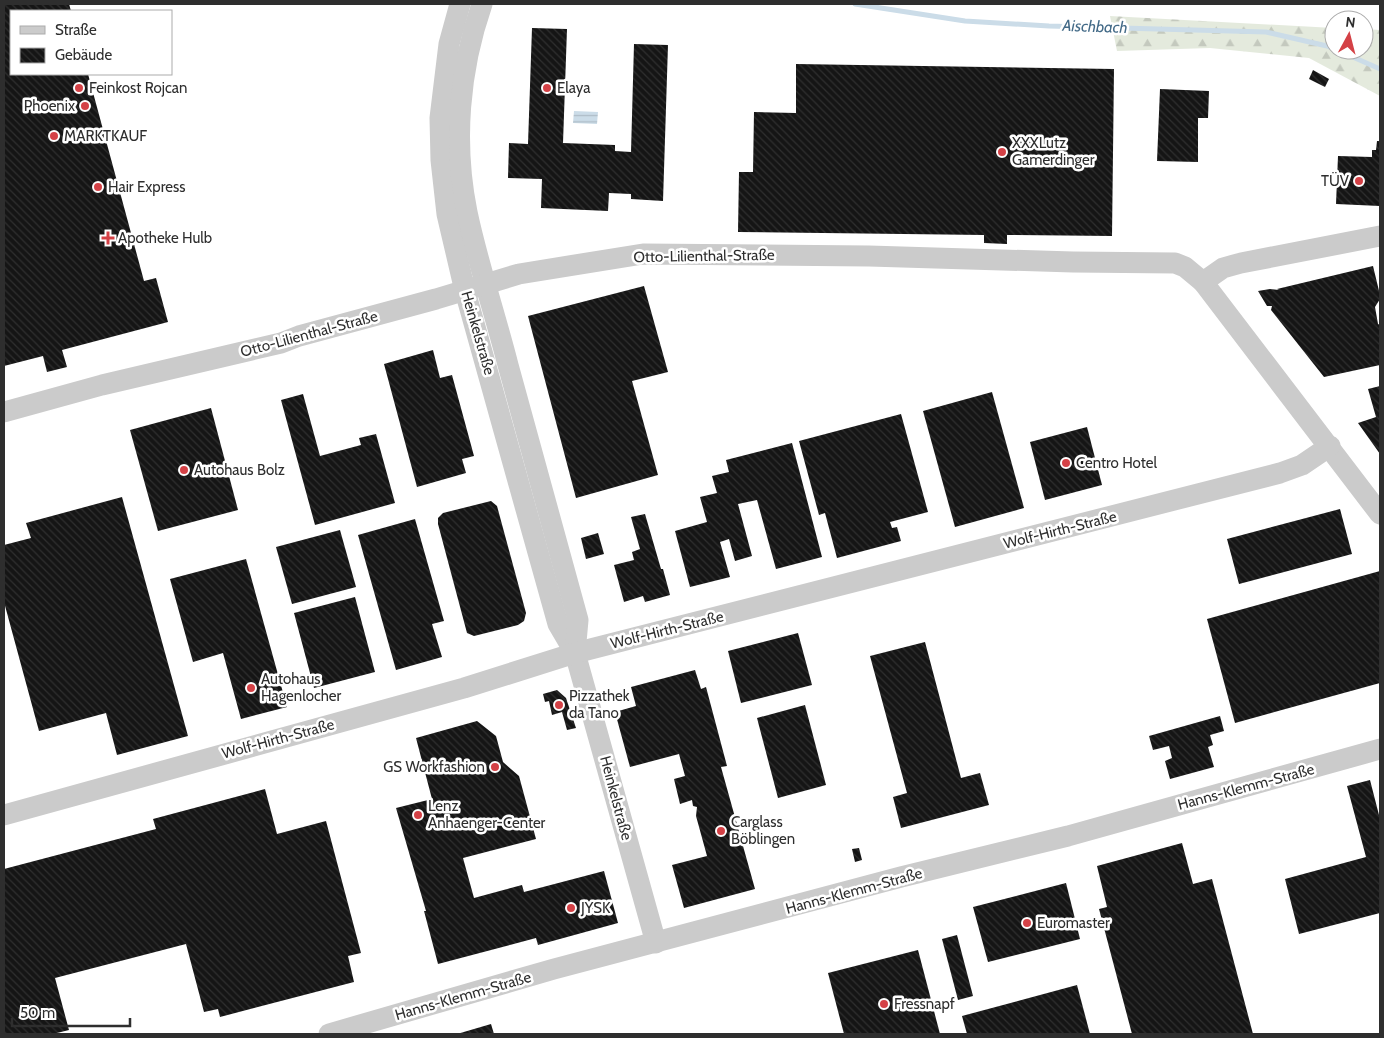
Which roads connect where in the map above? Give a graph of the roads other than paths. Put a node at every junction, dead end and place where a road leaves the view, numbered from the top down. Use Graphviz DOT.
graph roads {
  1 [pos="460,4"];
  2 [pos="482,4"];
  3 [pos="1380,236"];
  4 [pos="1203,282"];
  5 [pos="486,284"];
  6 [pos="465,290"];
  7 [pos="4,412"];
  8 [pos="1330,446"];
  9 [pos="1380,514"];
  10 [pos="575,653"];
  11 [pos="1380,749"];
  12 [pos="4,815"];
  13 [pos="656,943"];
  14 [pos="329,1034"];
  1 -- 6 [label="street, Heinkelstraße"];
  2 -- 5 [label="street, Heinkelstraße"];
  3 -- 4 [label="street"];
  4 -- 5 [label="street, Otto-Lilienthal-Straße"];
  4 -- 8 [label="street"];
  5 -- 6 [label="street, Otto-Lilienthal-Straße"];
  5 -- 10 [label="street, Heinkelstraße"];
  6 -- 7 [label="street, Otto-Lilienthal-Straße"];
  6 -- 10 [label="street, Heinkelstraße"];
  8 -- 9 [label="street"];
  8 -- 10 [label="street, Wolf-Hirth-Straße"];
  10 -- 12 [label="street, Wolf-Hirth-Straße"];
  10 -- 13 [label="street, Heinkelstraße"];
  11 -- 13 [label="street, Hanns-Klemm-Straße"];
  13 -- 14 [label="street, Hanns-Klemm-Straße"];
}
